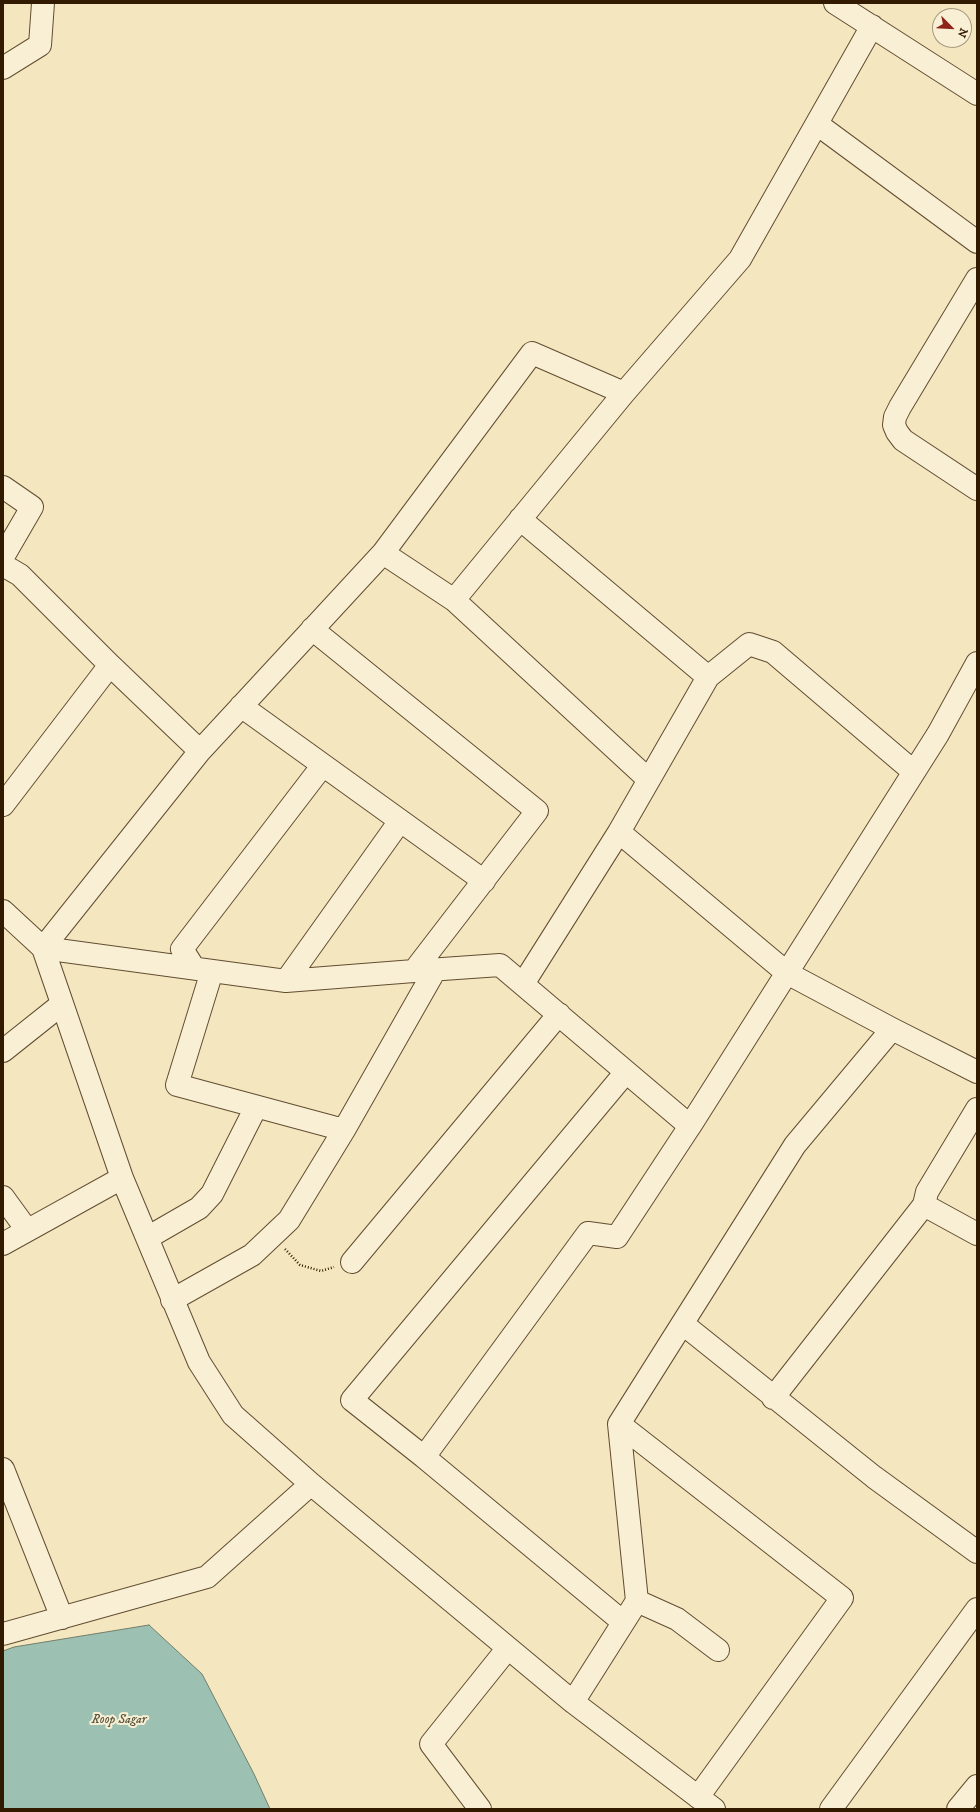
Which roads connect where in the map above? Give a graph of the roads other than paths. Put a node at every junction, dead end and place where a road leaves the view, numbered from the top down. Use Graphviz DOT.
graph roads {
  1 [pos="43,3"];
  2 [pos="835,3"];
  3 [pos="872,26"];
  4 [pos="3,68"];
  5 [pos="977,94"];
  6 [pos="817,124"];
  7 [pos="977,242"];
  8 [pos="977,279"];
  9 [pos="624,393"];
  10 [pos="3,487"];
  11 [pos="977,489"];
  12 [pos="520,519"];
  13 [pos="383,553"];
  14 [pos="3,557"];
  15 [pos="3,565"];
  16 [pos="454,600"];
  17 [pos="312,629"];
  18 [pos="977,663"];
  19 [pos="110,665"];
  20 [pos="708,677"];
  21 [pos="241,706"];
  22 [pos="200,751"];
  23 [pos="323,765"];
  24 [pos="914,772"];
  25 [pos="649,780"];
  26 [pos="3,805"];
  27 [pos="400,820"];
  28 [pos="619,832"];
  29 [pos="484,881"];
  30 [pos="3,911"];
  31 [pos="43,948"];
  32 [pos="203,970"];
  33 [pos="425,970"];
  34 [pos="787,973"];
  35 [pos="286,981"];
  36 [pos="523,984"];
  37 [pos="62,1004"];
  38 [pos="559,1014"];
  39 [pos="892,1029"];
  40 [pos="3,1052"];
  41 [pos="626,1072"];
  42 [pos="977,1072"];
  43 [pos="256,1107"];
  44 [pos="977,1109"];
  45 [pos="690,1126"];
  46 [pos="344,1130"];
  47 [pos="122,1178"];
  48 [pos="3,1197"];
  49 [pos="924,1205"];
  50 [pos="27,1230"];
  51 [pos="977,1234"];
  52 [pos="147,1238"];
  53 [pos="3,1244"];
  54 [pos="352,1262"];
  55 [pos="172,1300"];
  56 [pos="683,1324"];
  57 [pos="773,1398"];
  58 [pos="619,1424"];
  59 [pos="424,1458"];
  60 [pos="3,1469"];
  61 [pos="311,1484"];
  62 [pos="977,1552"];
  63 [pos="637,1601"];
  64 [pos="977,1609"];
  65 [pos="62,1618"];
  66 [pos="623,1622"];
  67 [pos="3,1634"];
  68 [pos="508,1648"];
  69 [pos="718,1650"];
  70 [pos="573,1702"];
  71 [pos="977,1786"];
  72 [pos="706,1803"];
  73 [pos="480,1809"];
  74 [pos="831,1809"];
  75 [pos="958,1809"];
  1 -- 4 [label="street"];
  2 -- 3 [label="street"];
  3 -- 5 [label="street"];
  3 -- 6 [label="street"];
  6 -- 7 [label="street"];
  6 -- 9 [label="street"];
  8 -- 11 [label="street"];
  9 -- 12 [label="street"];
  9 -- 13 [label="street"];
  10 -- 14 [label="street"];
  12 -- 16 [label="street"];
  12 -- 20 [label="street"];
  13 -- 16 [label="street"];
  13 -- 17 [label="street"];
  15 -- 19 [label="street"];
  16 -- 25 [label="street"];
  17 -- 21 [label="street"];
  17 -- 29 [label="street"];
  18 -- 24 [label="street"];
  19 -- 22 [label="street"];
  19 -- 26 [label="street"];
  20 -- 24 [label="street"];
  20 -- 25 [label="street"];
  21 -- 22 [label="street"];
  21 -- 23 [label="street"];
  22 -- 31 [label="street"];
  23 -- 27 [label="street"];
  23 -- 32 [label="street"];
  24 -- 34 [label="street"];
  25 -- 28 [label="street"];
  27 -- 29 [label="street"];
  27 -- 35 [label="street"];
  28 -- 34 [label="street"];
  28 -- 36 [label="street"];
  29 -- 33 [label="street"];
  30 -- 31 [label="street"];
  31 -- 32 [label="street"];
  31 -- 37 [label="street"];
  32 -- 35 [label="street"];
  32 -- 43 [label="street"];
  33 -- 35 [label="street"];
  33 -- 36 [label="street"];
  33 -- 46 [label="street"];
  34 -- 39 [label="street"];
  34 -- 45 [label="street"];
  36 -- 38 [label="street"];
  37 -- 40 [label="street"];
  37 -- 47 [label="street"];
  38 -- 41 [label="street"];
  38 -- 54 [label="street"];
  39 -- 42 [label="street"];
  39 -- 56 [label="street"];
  41 -- 45 [label="street"];
  41 -- 59 [label="street"];
  43 -- 46 [label="street"];
  43 -- 52 [label="street"];
  44 -- 49 [label="street"];
  45 -- 59 [label="street"];
  46 -- 55 [label="street"];
  47 -- 50 [label="street"];
  47 -- 52 [label="street"];
  48 -- 50 [label="street"];
  49 -- 51 [label="street"];
  49 -- 57 [label="street"];
  50 -- 53 [label="street"];
  52 -- 55 [label="street"];
  55 -- 61 [label="street"];
  56 -- 57 [label="street"];
  56 -- 58 [label="street"];
  57 -- 62 [label="street"];
  58 -- 63 [label="street"];
  58 -- 72 [label="street"];
  59 -- 66 [label="street"];
  60 -- 65 [label="street"];
  61 -- 65 [label="street"];
  61 -- 68 [label="street"];
  63 -- 66 [label="street"];
  63 -- 69 [label="street"];
  64 -- 74 [label="street"];
  65 -- 67 [label="street"];
  66 -- 70 [label="street"];
  68 -- 70 [label="street"];
  68 -- 73 [label="street"];
  70 -- 72 [label="street"];
  71 -- 75 [label="street"];
}
